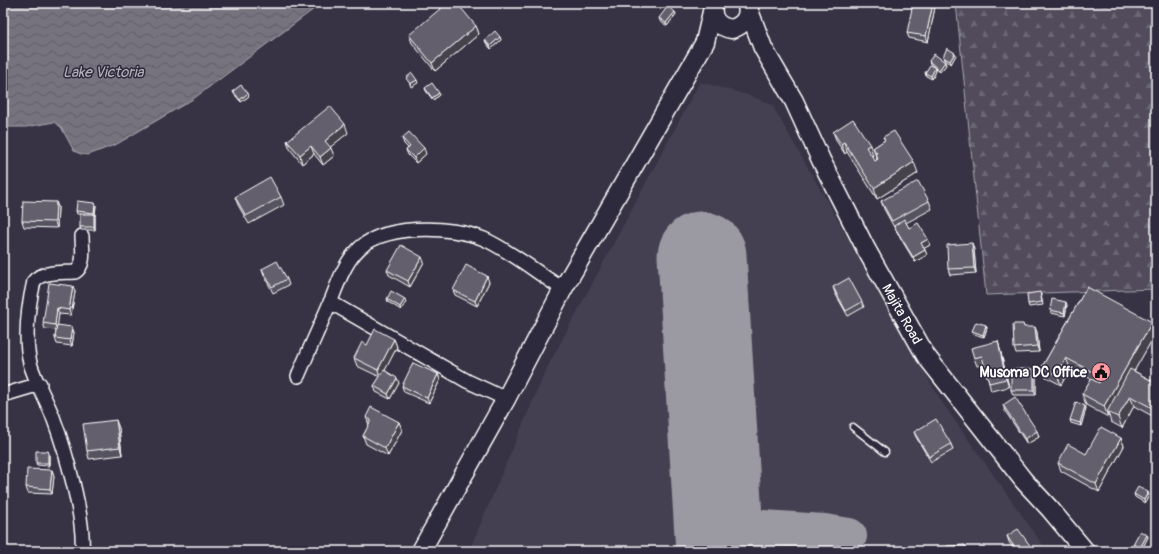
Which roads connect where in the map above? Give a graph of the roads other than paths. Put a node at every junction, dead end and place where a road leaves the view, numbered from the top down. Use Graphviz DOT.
graph roads {
  1 [pos="747,5"];
  2 [pos="713,8"];
  3 [pos="732,27"];
  4 [pos="705,42"];
  5 [pos="763,48"];
  6 [pos="82,236"];
  7 [pos="563,289"];
  8 [pos="330,302"];
  9 [pos="298,376"];
  10 [pos="40,384"];
  11 [pos="3,395"];
  12 [pos="506,400"];
  13 [pos="853,427"];
  14 [pos="885,452"];
  15 [pos="82,551"];
  16 [pos="421,551"];
  17 [pos="1085,551"];
  1 -- 3 [label="main road"];
  1 -- 5 [label="main road"];
  2 -- 3 [label="main road"];
  2 -- 4 [label="main road"];
  3 -- 4 [label="main road"];
  3 -- 5 [label="main road"];
  4 -- 7 [label="main road"];
  5 -- 17 [label="main road, Majita Road"];
  6 -- 10 [label="street"];
  7 -- 8 [label="street"];
  7 -- 12 [label="main road"];
  8 -- 9 [label="street"];
  8 -- 12 [label="street"];
  10 -- 11 [label="street"];
  10 -- 15 [label="street"];
  12 -- 16 [label="main road"];
  13 -- 14 [label="lane"];
}
